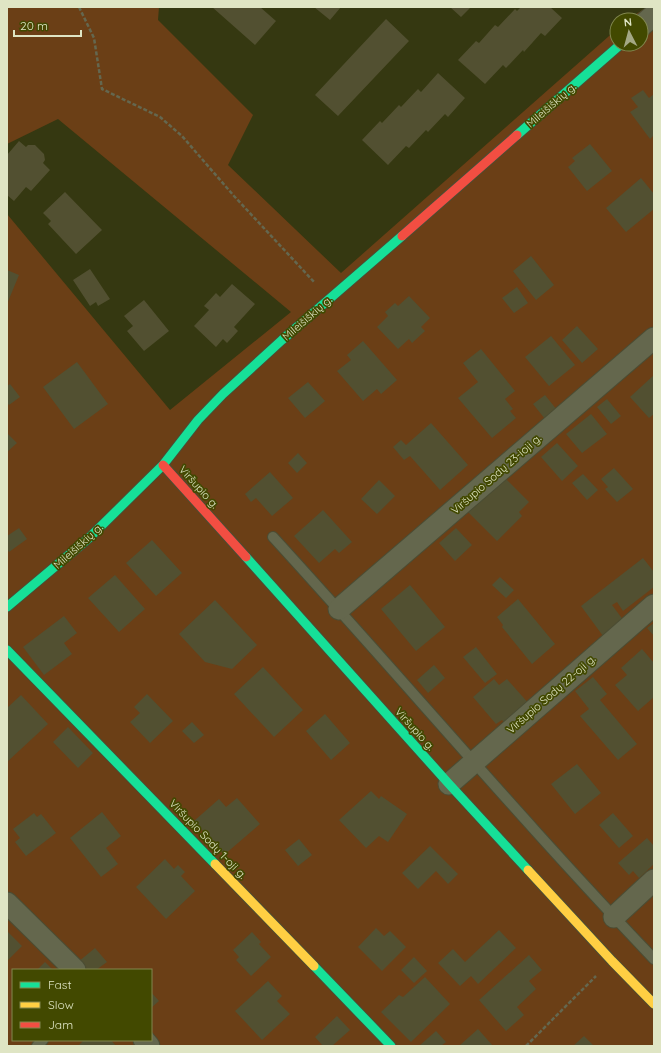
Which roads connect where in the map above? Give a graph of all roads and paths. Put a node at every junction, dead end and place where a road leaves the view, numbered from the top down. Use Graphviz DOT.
graph roads {
  1 [pos="79,7"];
  2 [pos="612,52"];
  3 [pos="330,299"];
  4 [pos="654,338"];
  5 [pos="163,465"];
  6 [pos="273,537"];
  7 [pos="654,605"];
  8 [pos="7,607"];
  9 [pos="339,609"];
  10 [pos="7,650"];
  11 [pos="474,762"];
  12 [pos="449,784"];
  13 [pos="654,880"];
  14 [pos="7,903"];
  15 [pos="614,917"];
  16 [pos="654,959"];
  17 [pos="612,960"];
  18 [pos="75,969"];
  19 [pos="654,1004"];
  20 [pos="391,1046"];
  21 [pos="526,1046"];
  1 -- 3 [label="path"];
  2 -- 3 [label="street, Mileišiškių g."];
  3 -- 5 [label="street, Mileišiškių g."];
  4 -- 9 [label="street, Viršupio Sodų 23-ioji g."];
  5 -- 8 [label="street, Mileišiškių g."];
  5 -- 12 [label="street, Viršupio g."];
  6 -- 9 [label="lane"];
  7 -- 11 [label="street, Viršupio Sodų 22-oji g."];
  9 -- 11 [label="lane"];
  10 -- 20 [label="street, Viršupio Sodų 1-oji g."];
  11 -- 12 [label="street, Viršupio Sodų 22-oji g."];
  11 -- 15 [label="lane"];
  12 -- 17 [label="street, Viršupio g."];
  13 -- 15 [label="street"];
  14 -- 18 [label="street"];
  15 -- 16 [label="lane"];
  17 -- 19 [label="street, Viršupio g."];
  17 -- 21 [label="path"];
}
